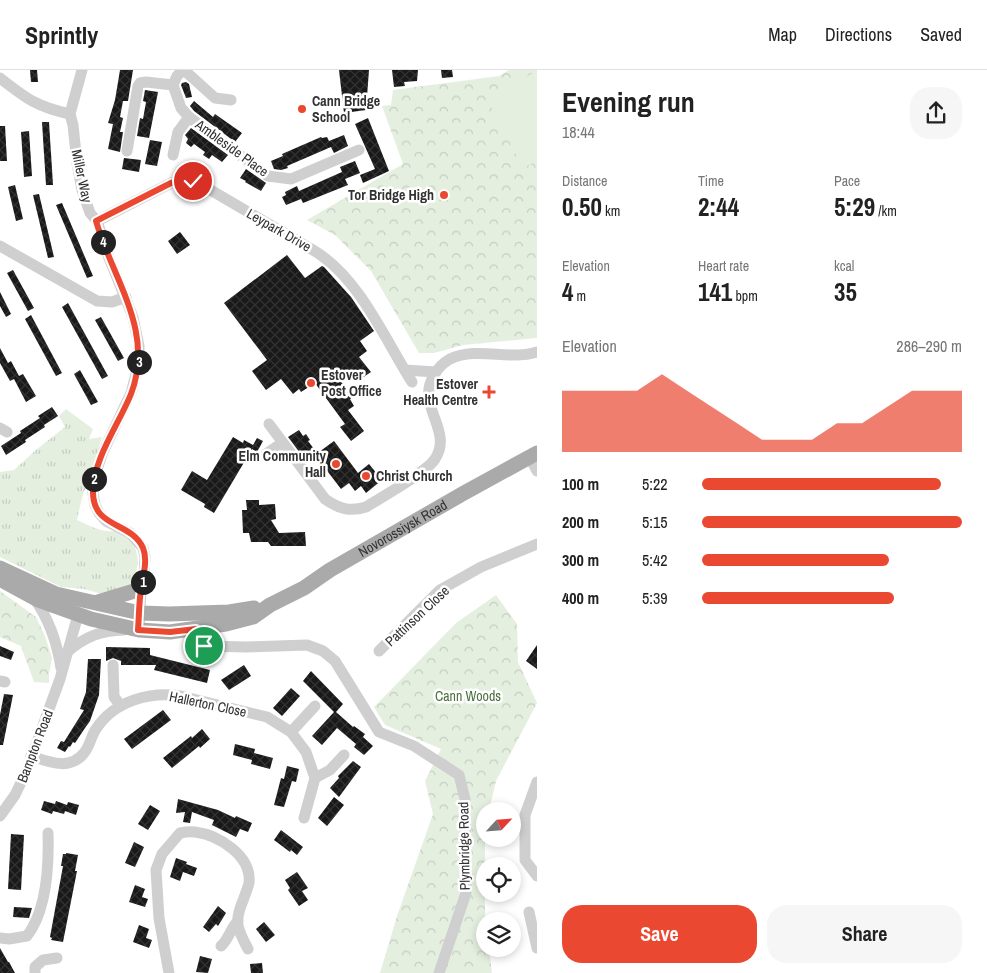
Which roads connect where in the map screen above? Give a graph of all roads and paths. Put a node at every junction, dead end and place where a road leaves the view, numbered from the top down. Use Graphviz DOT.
graph roads {
  1 [pos="82,70"];
  2 [pos="183,70"];
  3 [pos="0,78"];
  4 [pos="174,85"];
  5 [pos="231,100"];
  6 [pos="70,114"];
  7 [pos="189,117"];
  8 [pos="359,150"];
  9 [pos="127,152"];
  10 [pos="173,155"];
  11 [pos="96,221"];
  12 [pos="0,246"];
  13 [pos="126,297"];
  14 [pos="537,352"];
  15 [pos="405,370"];
  16 [pos="436,372"];
  17 [pos="412,382"];
  18 [pos="269,424"];
  19 [pos="282,443"];
  20 [pos="266,454"];
  21 [pos="535,461"];
  22 [pos="537,544"];
  23 [pos="0,568"];
  24 [pos="0,577"];
  25 [pos="141,590"];
  26 [pos="34,598"];
  27 [pos="270,605"];
  28 [pos="85,606"];
  29 [pos="140,613"];
  30 [pos="196,629"];
  31 [pos="136,630"];
  32 [pos="379,651"];
  33 [pos="67,652"];
  34 [pos="113,665"];
  35 [pos="62,672"];
  36 [pos="121,706"];
  37 [pos="315,706"];
  38 [pos="291,732"];
  39 [pos="344,755"];
  40 [pos="31,756"];
  41 [pos="315,778"];
  42 [pos="537,782"];
  43 [pos="0,816"];
  44 [pos="304,818"];
  45 [pos="48,833"];
  46 [pos="537,876"];
  47 [pos="529,912"];
  48 [pos="238,921"];
  49 [pos="0,938"];
  50 [pos="221,946"];
  51 [pos="537,948"];
  52 [pos="248,949"];
  53 [pos="57,958"];
  54 [pos="35,973"];
  55 [pos="169,973"];
  56 [pos="439,973"];
  1 -- 6 [label="street, Miller Way"];
  2 -- 4 [label="street"];
  2 -- 5 [label="street"];
  3 -- 6 [label="street"];
  4 -- 7 [label="street, Ambleside Place"];
  4 -- 9 [label="street"];
  6 -- 11 [label="street, Miller Way"];
  7 -- 8 [label="street, Ambleside Place"];
  7 -- 10 [label="street, Ambleside Place"];
  11 -- 13 [label="street, Miller Way"];
  11 -- 15 [label="street, Leypark Drive"];
  12 -- 13 [label="street"];
  13 -- 25 [label="street, Miller Way"];
  14 -- 16 [label="street"];
  15 -- 16 [label="street"];
  15 -- 17 [label="street, Leypark Drive"];
  16 -- 19 [label="street"];
  18 -- 19 [label="street"];
  19 -- 20 [label="street"];
  21 -- 27 [label="main road, Novorossiysk Road"];
  22 -- 32 [label="street, Pattinson Close"];
  23 -- 28 [label="main road, Novorossiysk Road"];
  24 -- 26 [label="main road, Novorossiysk Road"];
  25 -- 28 [label="main road"];
  25 -- 29 [label="street, Miller Way"];
  26 -- 28 [label="main road, Novorossiysk Road"];
  26 -- 35 [label="street"];
  27 -- 29 [label="main road, Novorossiysk Road"];
  27 -- 30 [label="main road, Novorossiysk Road"];
  28 -- 29 [label="main road, Novorossiysk Road"];
  28 -- 31 [label="main road, Novorossiysk Road"];
  28 -- 33 [label="street, Bampton Road"];
  29 -- 31 [label="street, Miller Way"];
  30 -- 31 [label="main road, Novorossiysk Road"];
  30 -- 56 [label="street, Plymbridge Road"];
  31 -- 33 [label="street"];
  33 -- 35 [label="street, Bampton Road"];
  34 -- 36 [label="street"];
  35 -- 40 [label="street, Bampton Road"];
  36 -- 38 [label="street, Hallerton Close"];
  36 -- 40 [label="street, Hallerton Close"];
  37 -- 38 [label="street"];
  38 -- 41 [label="street, Hallerton Close"];
  39 -- 41 [label="street"];
  40 -- 43 [label="street, Bampton Road"];
  41 -- 44 [label="street"];
  42 -- 46 [label="street"];
  45 -- 49 [label="street"];
  47 -- 51 [label="street"];
  48 -- 50 [label="street"];
  48 -- 52 [label="street"];
  48 -- 55 [label="street"];
  53 -- 54 [label="street"];
}
